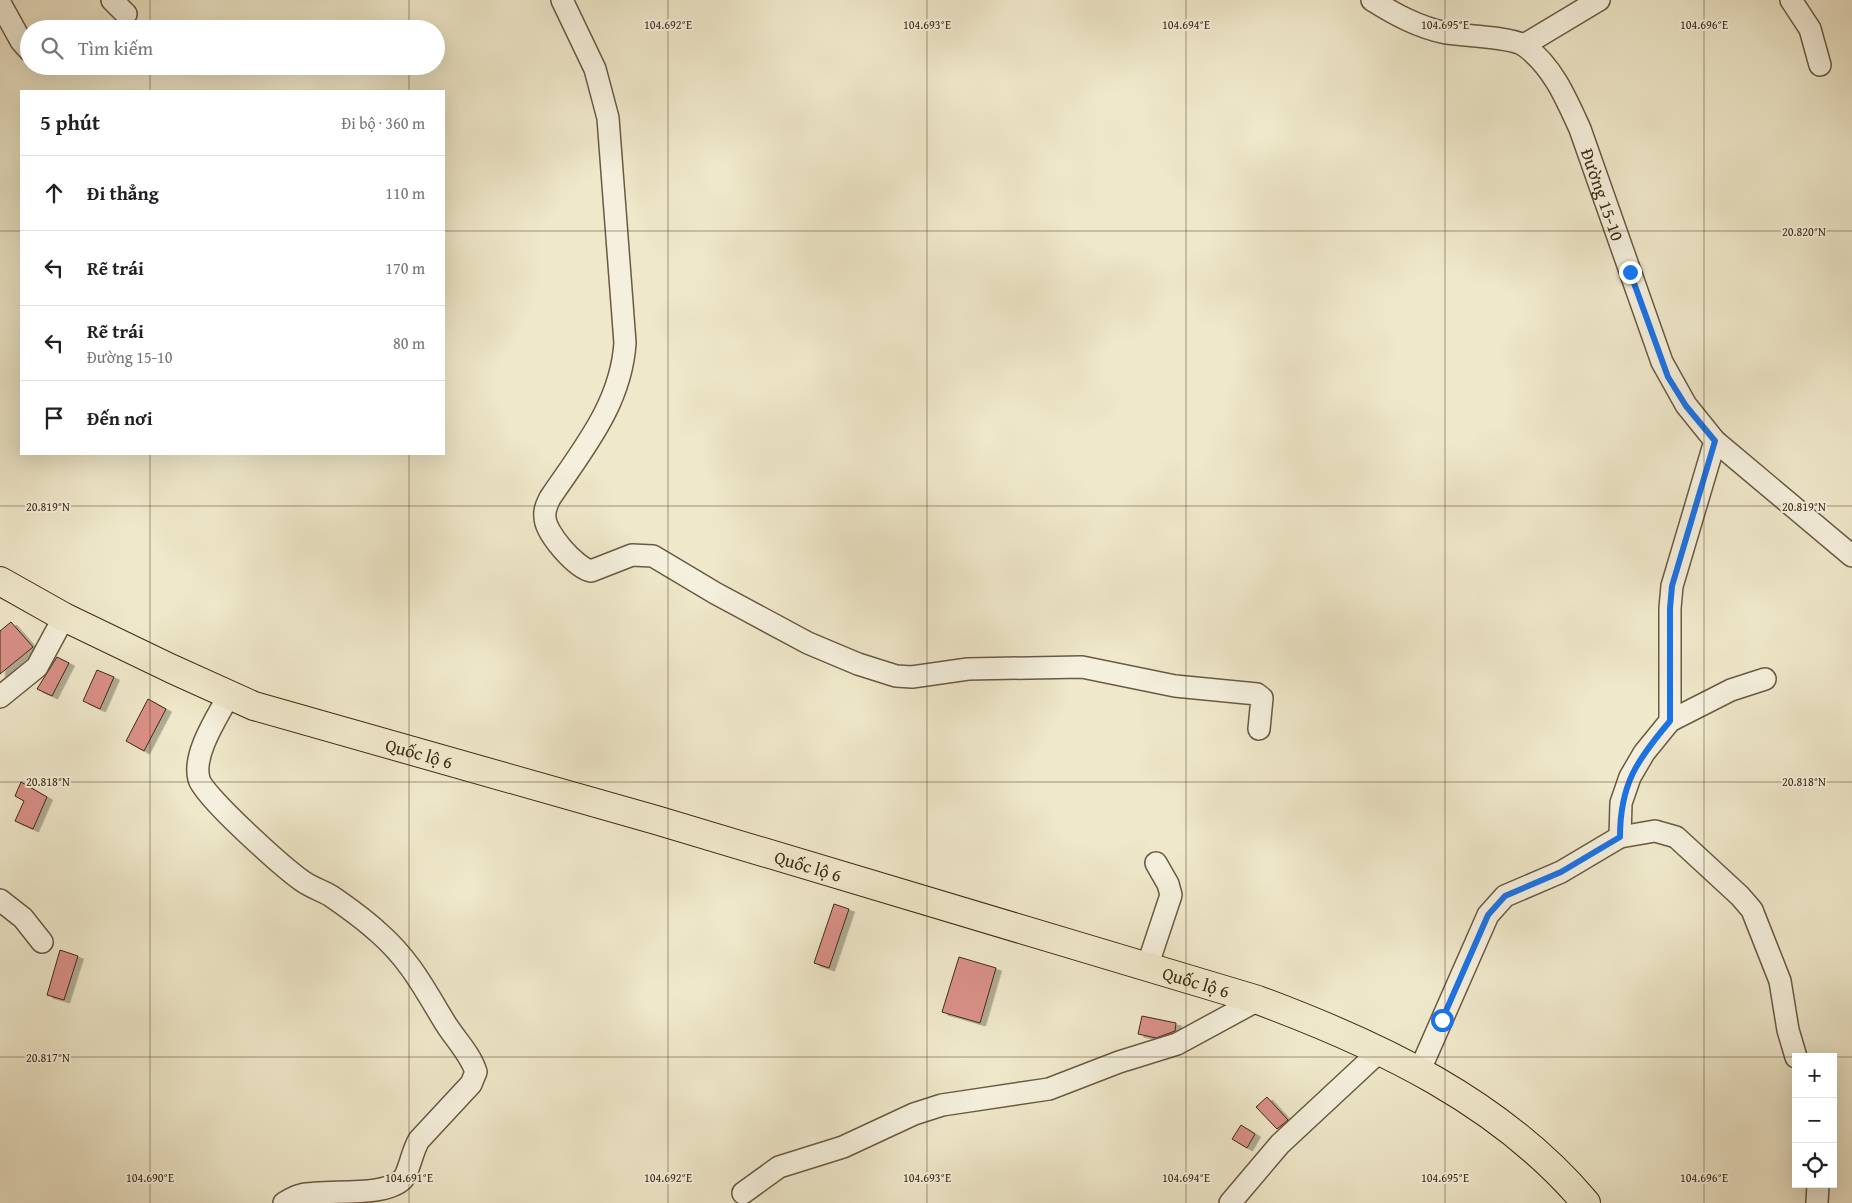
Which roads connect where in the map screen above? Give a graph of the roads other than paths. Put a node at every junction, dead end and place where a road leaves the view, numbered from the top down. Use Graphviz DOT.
graph roads {
  1 [pos="7,0"];
  2 [pos="562,0"];
  3 [pos="1372,0"];
  4 [pos="1599,0"];
  5 [pos="1791,0"];
  6 [pos="0,3"];
  7 [pos="20,39"];
  8 [pos="1524,45"];
  9 [pos="1820,65"];
  10 [pos="1715,441"];
  11 [pos="1852,556"];
  12 [pos="0,581"];
  13 [pos="64,617"];
  14 [pos="1765,679"];
  15 [pos="229,694"];
  16 [pos="0,697"];
  17 [pos="1670,721"];
  18 [pos="1259,729"];
  19 [pos="1620,837"];
  20 [pos="1156,863"];
  21 [pos="0,900"];
  22 [pos="42,942"];
  23 [pos="1147,967"];
  24 [pos="1258,1000"];
  25 [pos="1381,1050"];
  26 [pos="1795,1053"];
  27 [pos="1419,1072"];
  28 [pos="1818,1188"];
  29 [pos="743,1193"];
  30 [pos="284,1203"];
  31 [pos="1230,1203"];
  32 [pos="1586,1203"];
  33 [pos="1817,1203"];
  1 -- 6 [label="street"];
  2 -- 18 [label="street"];
  3 -- 8 [label="street"];
  4 -- 8 [label="street"];
  5 -- 9 [label="street"];
  6 -- 7 [label="street"];
  8 -- 10 [label="street, Đường 15-10"];
  10 -- 11 [label="street, Đường 15-10"];
  10 -- 17 [label="street"];
  12 -- 13 [label="highway, Quốc lộ 6"];
  13 -- 15 [label="highway, Quốc lộ 6"];
  13 -- 16 [label="street"];
  14 -- 17 [label="street"];
  15 -- 23 [label="highway, Quốc lộ 6"];
  15 -- 30 [label="street"];
  17 -- 19 [label="street"];
  19 -- 26 [label="street"];
  19 -- 27 [label="street"];
  20 -- 23 [label="street"];
  21 -- 22 [label="street"];
  23 -- 24 [label="highway, Quốc lộ 6"];
  24 -- 25 [label="highway, Quốc lộ 6"];
  24 -- 29 [label="street"];
  25 -- 27 [label="highway, Quốc lộ 6"];
  25 -- 31 [label="street"];
  27 -- 32 [label="highway, Quốc lộ 6"];
  28 -- 33 [label="street"];
}
